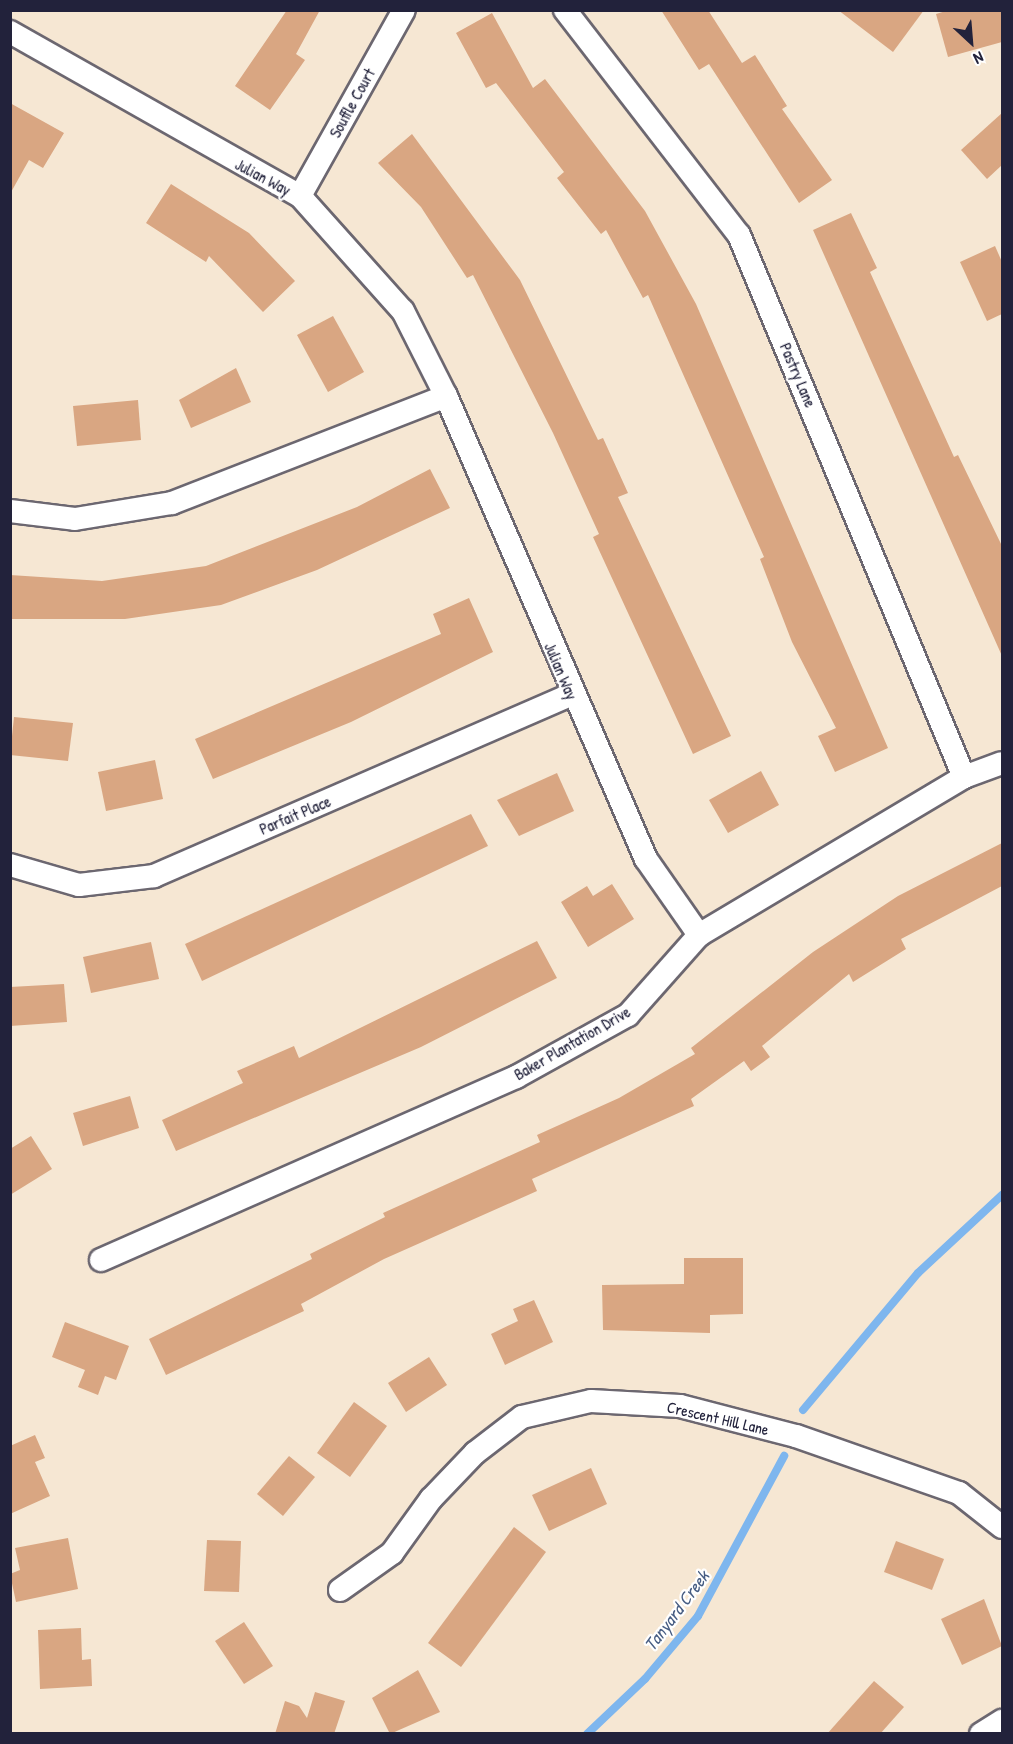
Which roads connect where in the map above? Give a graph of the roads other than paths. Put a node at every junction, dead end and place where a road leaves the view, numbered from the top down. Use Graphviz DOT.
graph roads {
  1 [pos="404,10"];
  2 [pos="565,10"];
  3 [pos="10,32"];
  4 [pos="300,196"];
  5 [pos="446,396"];
  6 [pos="10,511"];
  7 [pos="571,695"];
  8 [pos="1002,762"];
  9 [pos="964,777"];
  10 [pos="10,866"];
  11 [pos="699,935"];
  12 [pos="100,1260"];
  13 [pos="1002,1527"];
  14 [pos="340,1590"];
  15 [pos="1002,1721"];
  16 [pos="981,1734"];
  1 -- 4 [label="street, Souffle Court"];
  2 -- 9 [label="street, Pastry Lane"];
  3 -- 4 [label="street, Julian Way"];
  4 -- 5 [label="street, Julian Way"];
  5 -- 6 [label="street"];
  5 -- 7 [label="street, Julian Way"];
  7 -- 10 [label="street, Parfait Place"];
  7 -- 11 [label="street, Julian Way"];
  8 -- 9 [label="street, Baker Plantation Drive"];
  9 -- 11 [label="street, Baker Plantation Drive"];
  11 -- 12 [label="street, Baker Plantation Drive"];
  13 -- 14 [label="street, Crescent Hill Lane"];
  15 -- 16 [label="street"];
}
